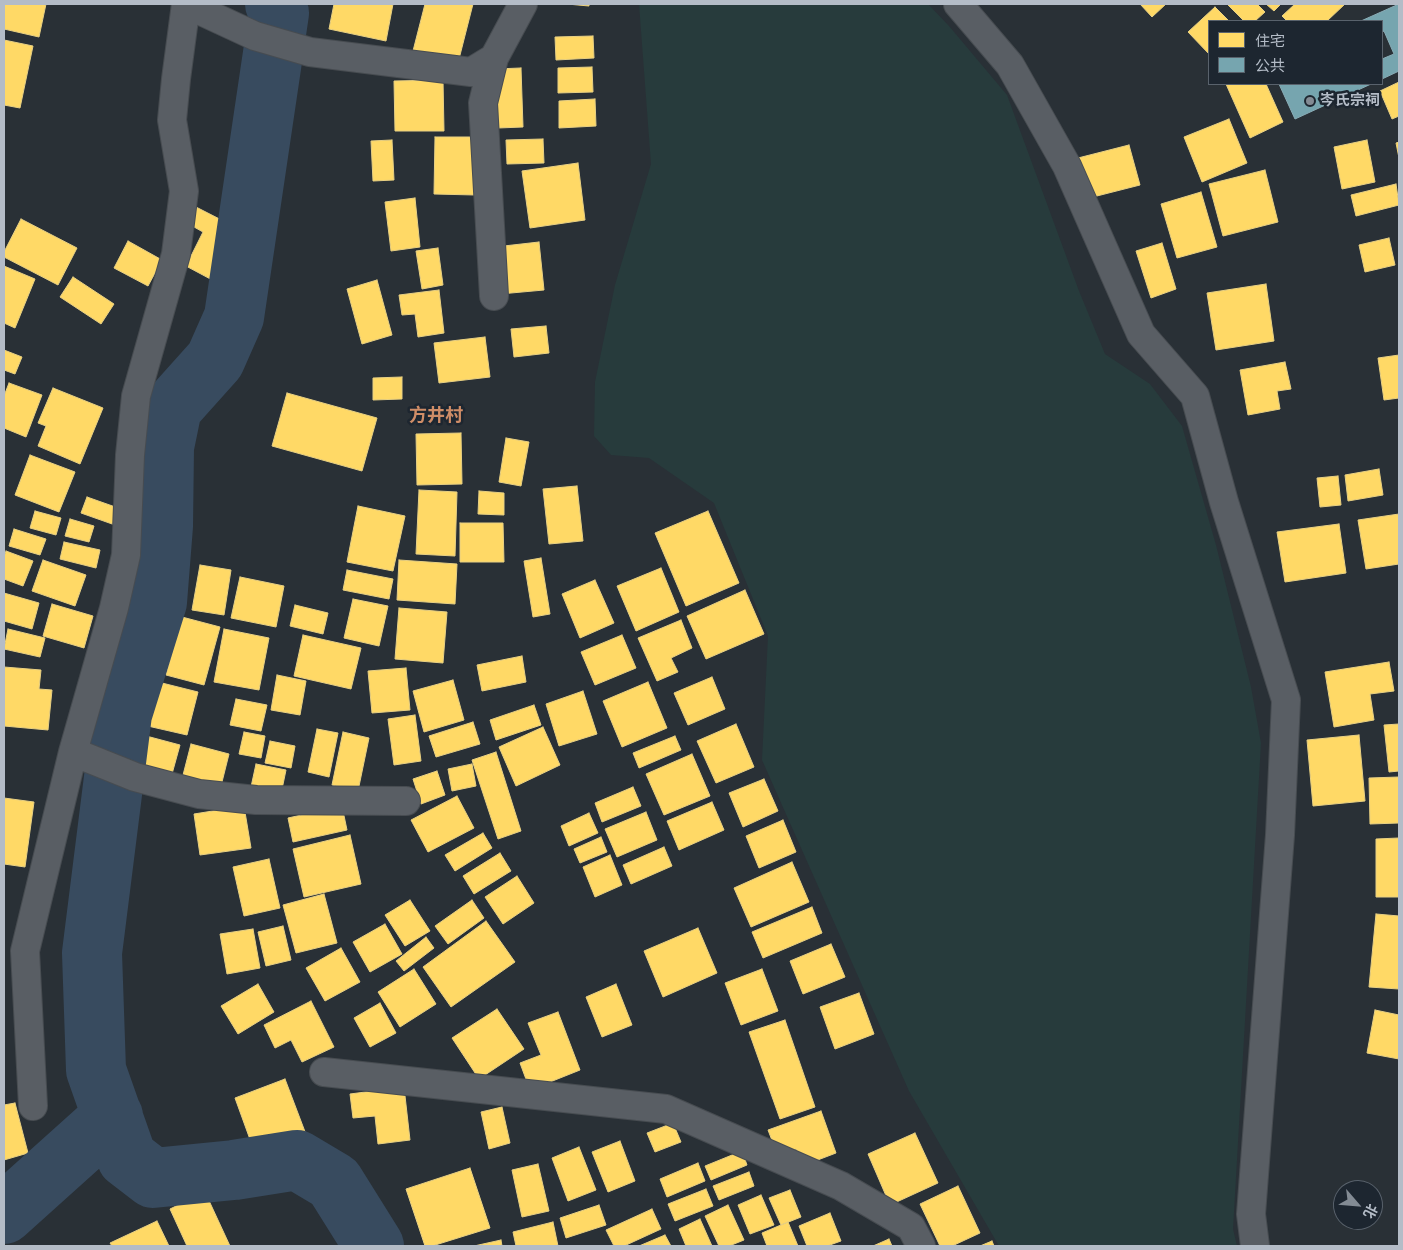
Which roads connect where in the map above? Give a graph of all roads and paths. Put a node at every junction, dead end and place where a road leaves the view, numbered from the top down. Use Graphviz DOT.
graph roads {
  1 [pos="186,4"];
  2 [pos="523,4"];
  3 [pos="958,4"];
  4 [pos="494,58"];
  5 [pos="494,296"];
  6 [pos="83,756"];
  7 [pos="406,801"];
  8 [pos="324,1072"];
  9 [pos="33,1106"];
  10 [pos="921,1246"];
  11 [pos="1255,1246"];
  1 -- 4 [label="street"];
  1 -- 6 [label="street"];
  2 -- 4 [label="street"];
  3 -- 11 [label="street"];
  4 -- 5 [label="street"];
  6 -- 7 [label="street"];
  6 -- 9 [label="street"];
  8 -- 10 [label="street"];
}
